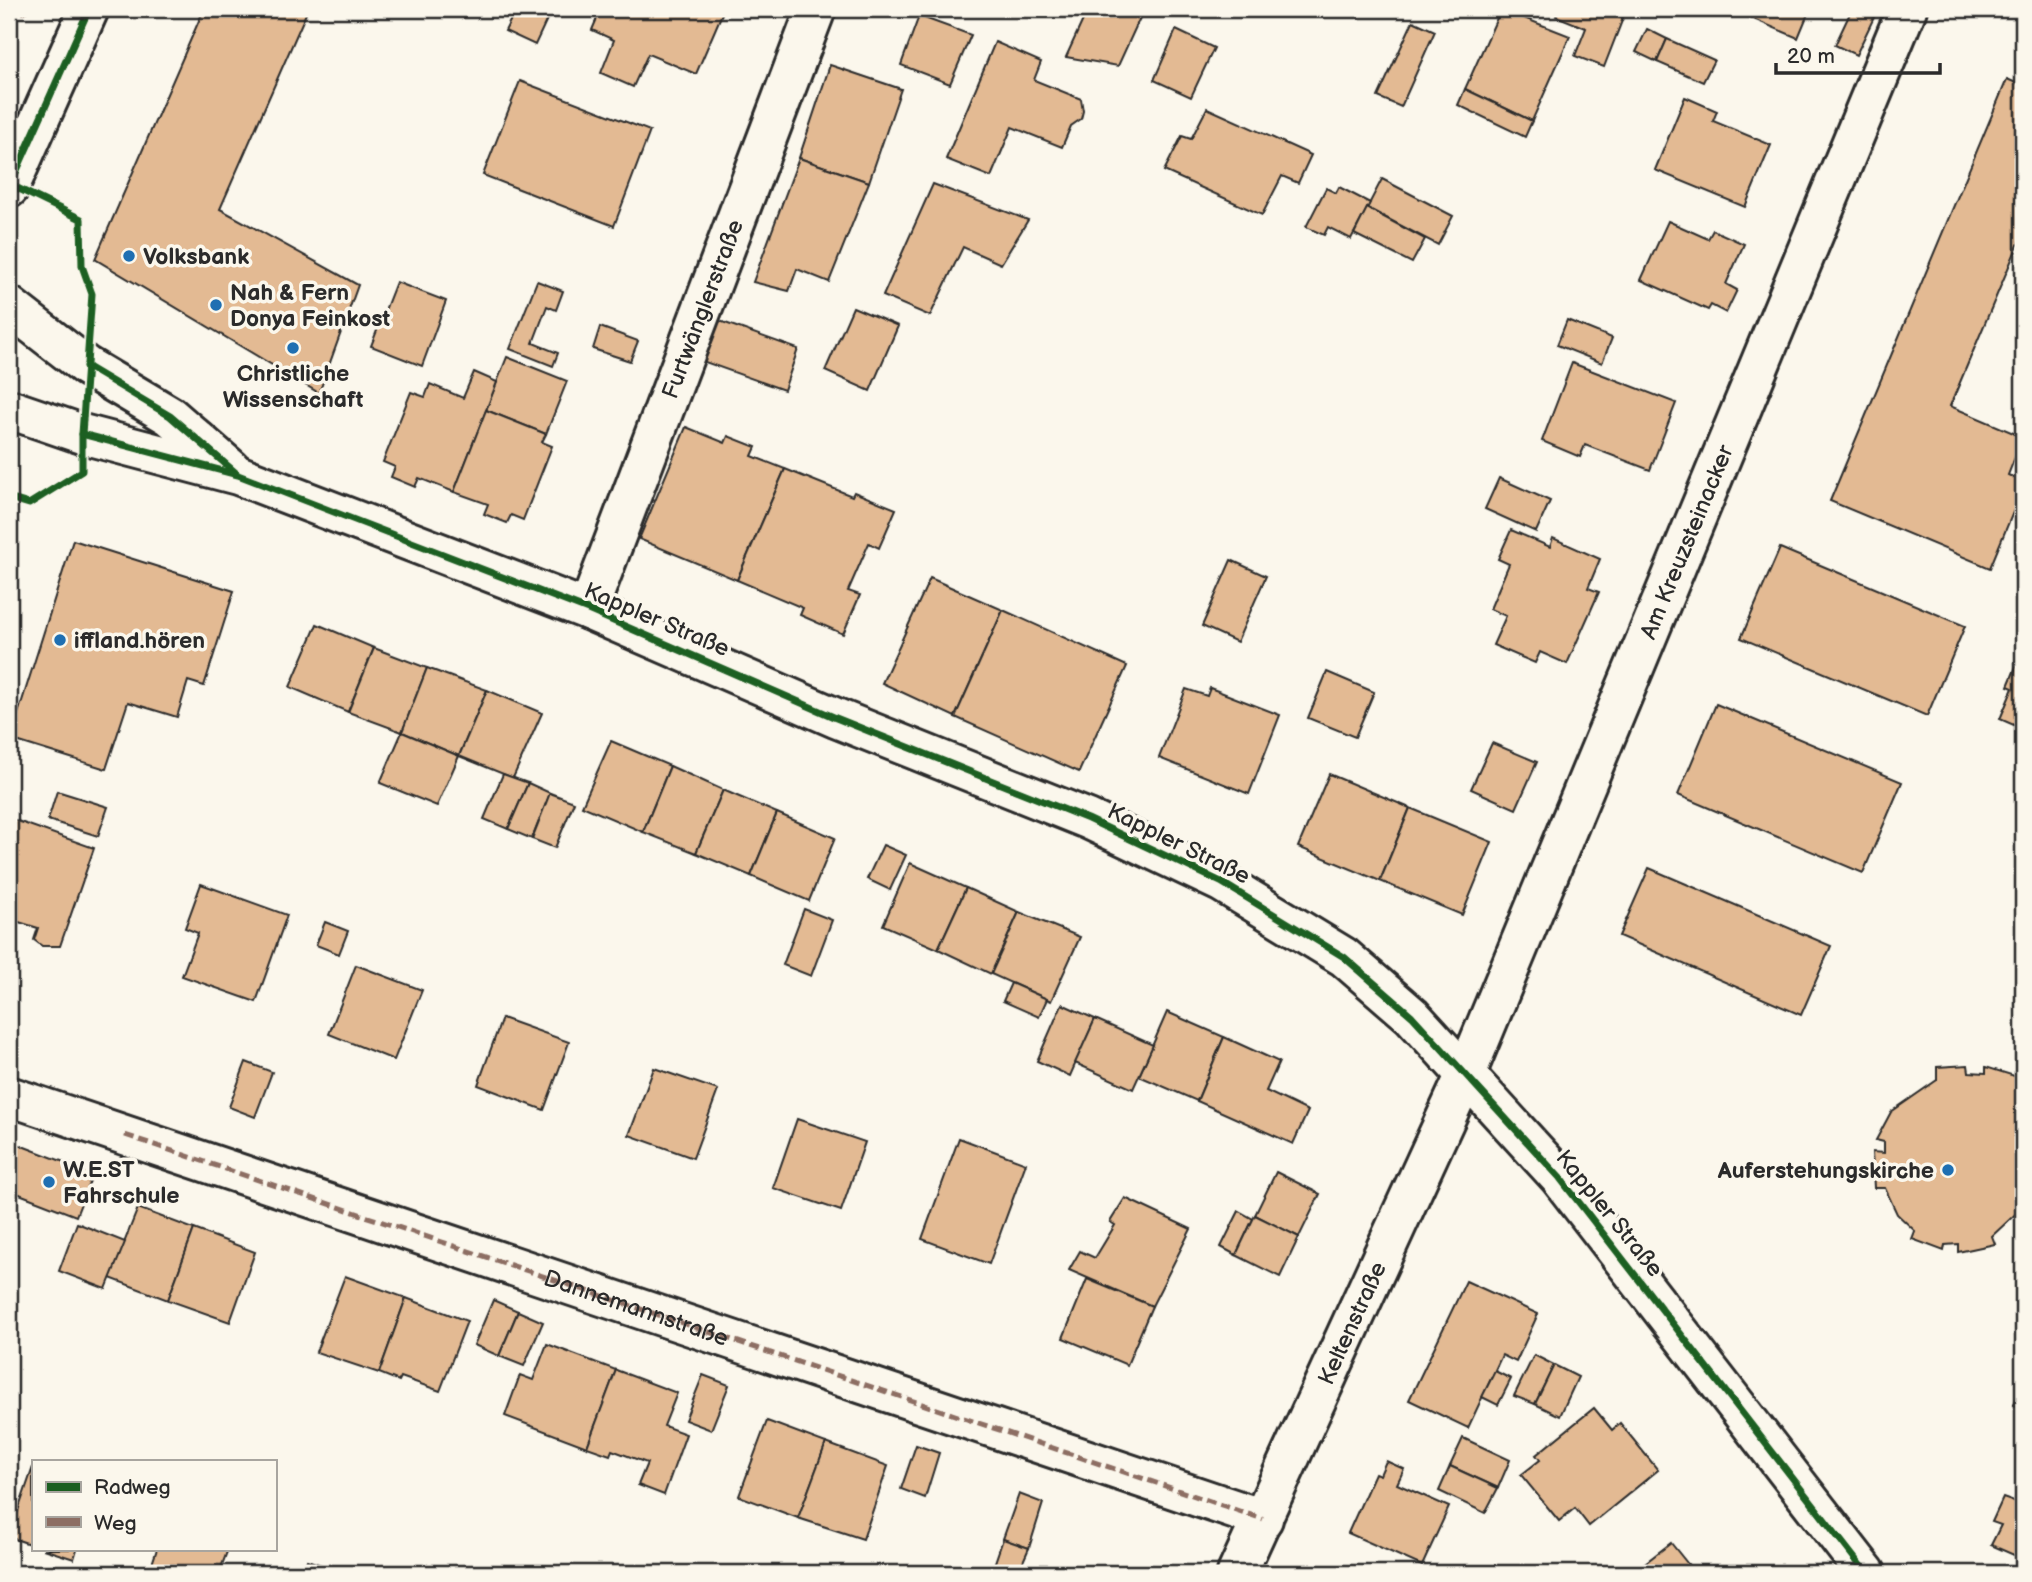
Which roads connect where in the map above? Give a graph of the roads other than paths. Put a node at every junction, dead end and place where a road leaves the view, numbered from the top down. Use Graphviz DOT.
graph roads {
  1 [pos="89,9"];
  2 [pos="816,9"];
  3 [pos="1907,9"];
  4 [pos="9,188"];
  5 [pos="9,306"];
  6 [pos="9,410"];
  7 [pos="238,475"];
  8 [pos="589,610"];
  9 [pos="1466,1074"];
  10 [pos="9,1096"];
  11 [pos="1263,1519"];
  12 [pos="1237,1573"];
  13 [pos="1866,1573"];
  1 -- 4 [label="street"];
  2 -- 8 [label="street, Furtwänglerstraße"];
  3 -- 9 [label="street, Am Kreuzsteinacker"];
  5 -- 7 [label="street, Kappler Straße"];
  6 -- 7 [label="street, Kappler Straße"];
  7 -- 8 [label="street, Kappler Straße"];
  8 -- 9 [label="street, Kappler Straße"];
  9 -- 11 [label="street, Keltenstraße"];
  9 -- 13 [label="street, Kappler Straße"];
  10 -- 11 [label="street, Dannemannstraße"];
  11 -- 12 [label="street, Keltenstraße"];
}
